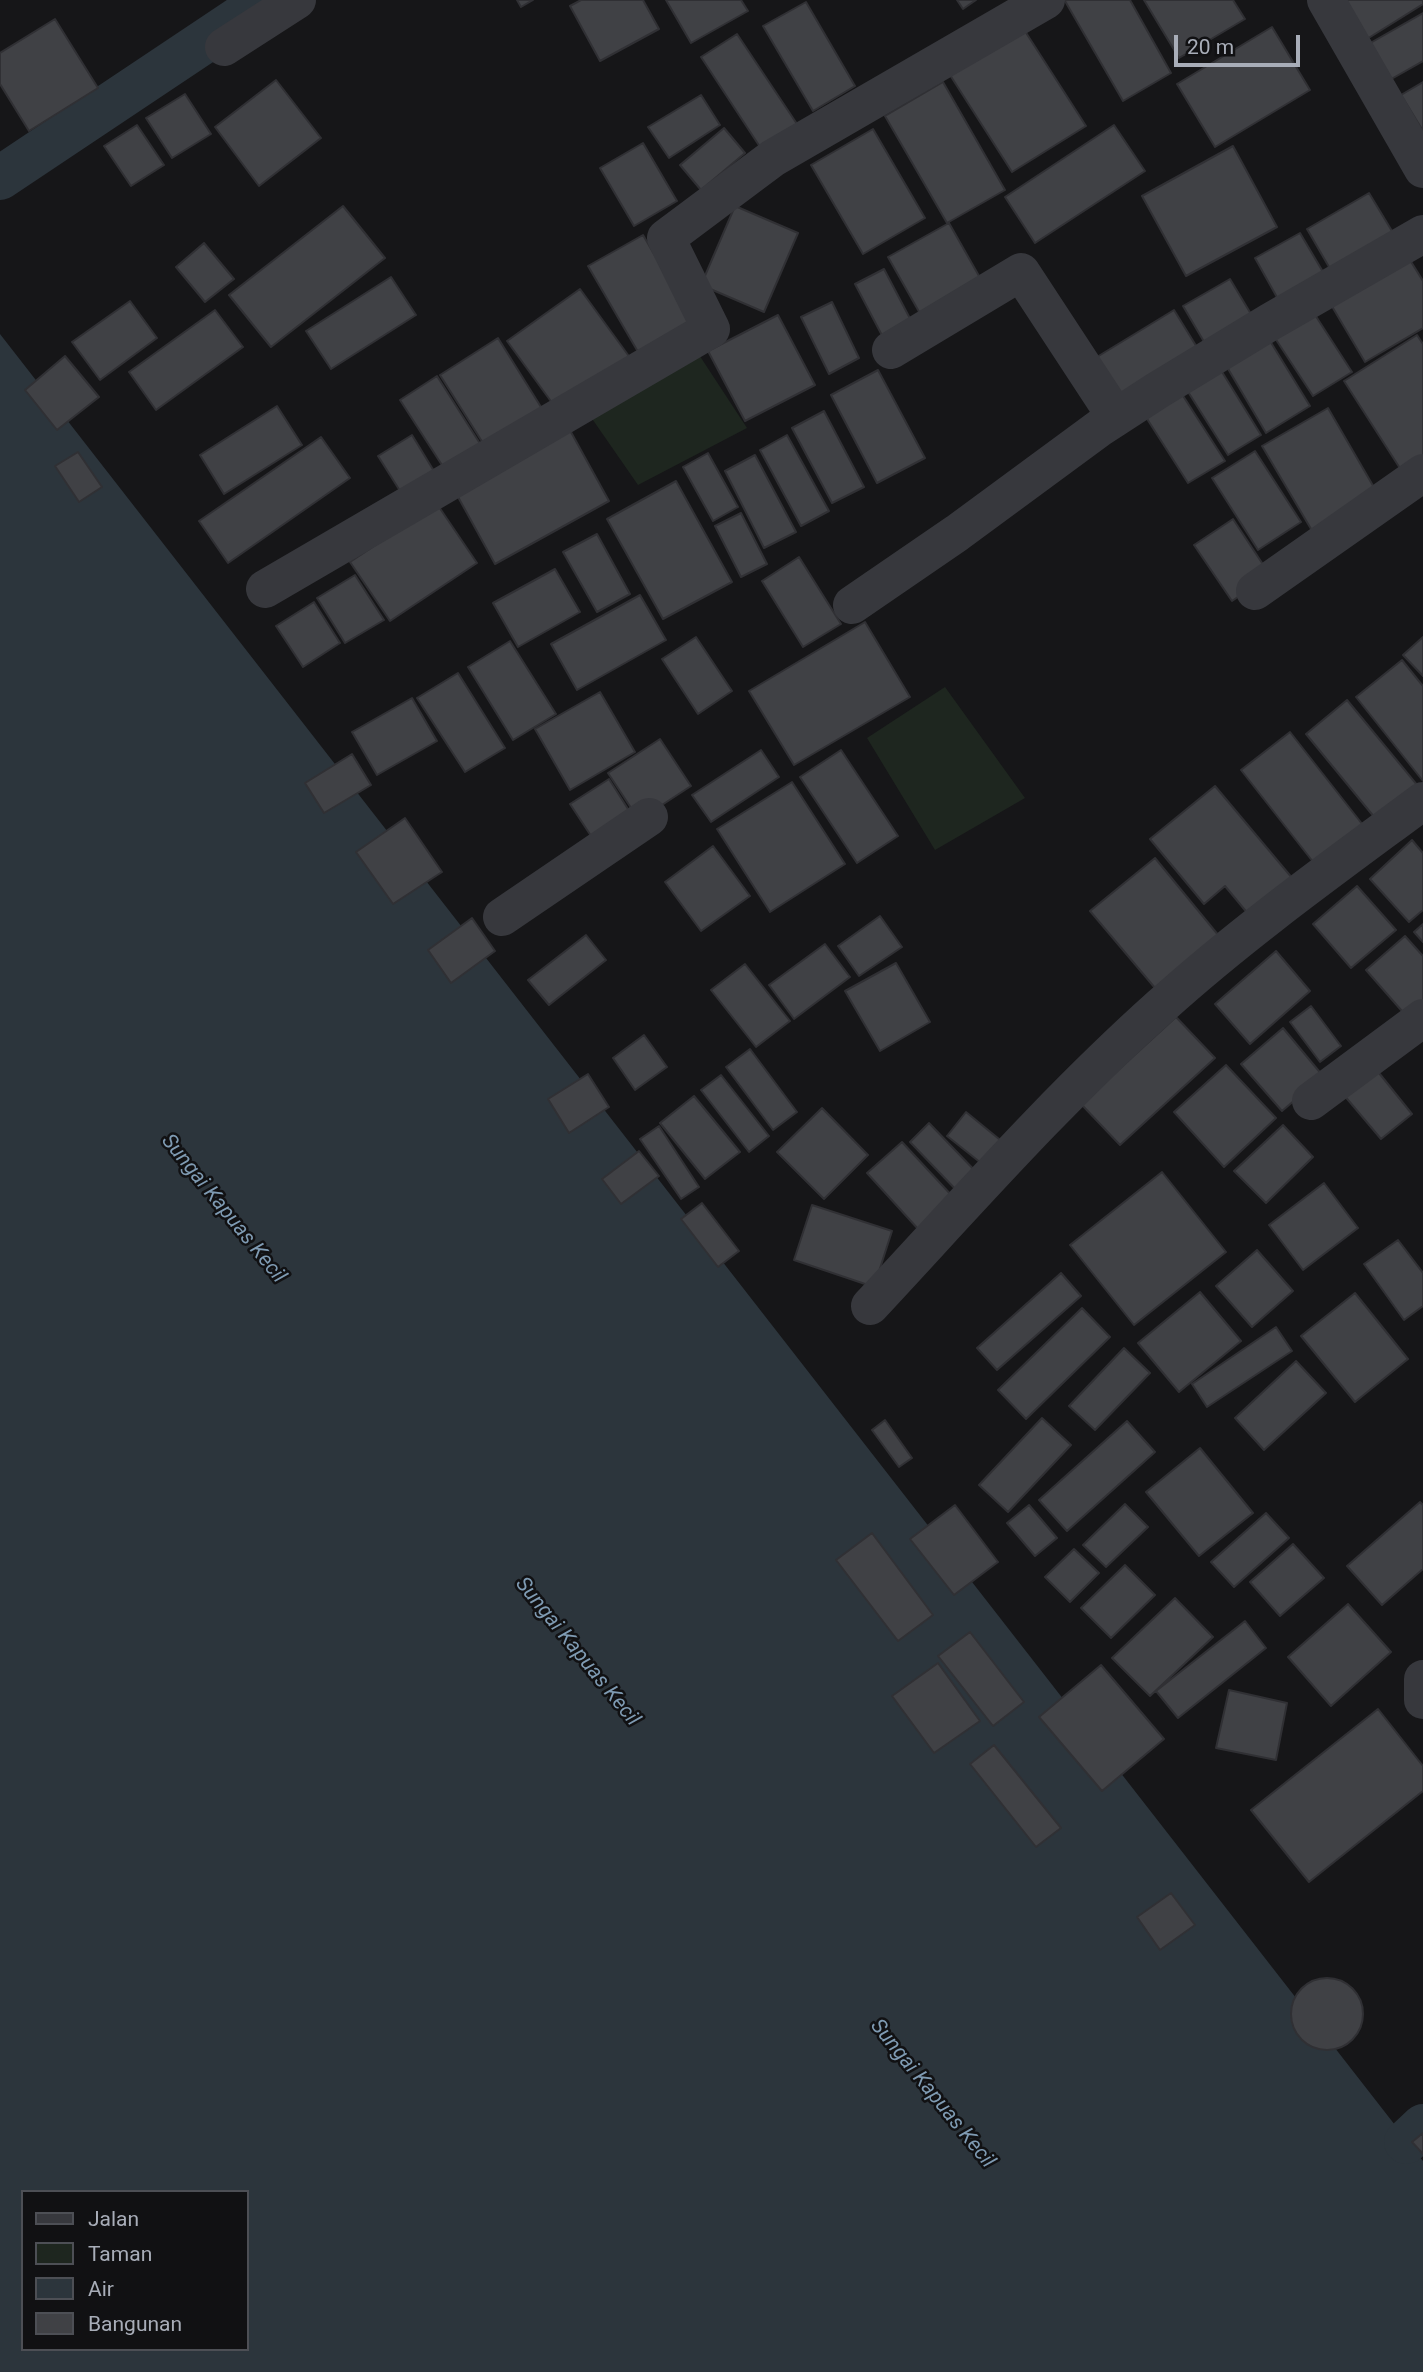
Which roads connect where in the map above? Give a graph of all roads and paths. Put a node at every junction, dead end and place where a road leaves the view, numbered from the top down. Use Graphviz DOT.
graph roads {
  1 [pos="297,0"];
  2 [pos="1046,0"];
  3 [pos="1326,0"];
  4 [pos="225,47"];
  5 [pos="1421,161"];
  6 [pos="1423,234"];
  7 [pos="891,350"];
  8 [pos="1116,417"];
  9 [pos="1423,473"];
  10 [pos="265,589"];
  11 [pos="1255,591"];
  12 [pos="852,605"];
  13 [pos="1423,801"];
  14 [pos="649,817"];
  15 [pos="502,918"];
  16 [pos="1423,1018"];
  17 [pos="1311,1101"];
  18 [pos="870,1306"];
  19 [pos="1423,1679"];
  20 [pos="1423,1700"];
  1 -- 4 [label="street"];
  2 -- 10 [label="street"];
  3 -- 5 [label="street"];
  6 -- 8 [label="street"];
  7 -- 8 [label="street"];
  8 -- 12 [label="street"];
  9 -- 11 [label="street"];
  13 -- 18 [label="street"];
  14 -- 15 [label="street"];
  16 -- 17 [label="street"];
  19 -- 20 [label="street"];
}
